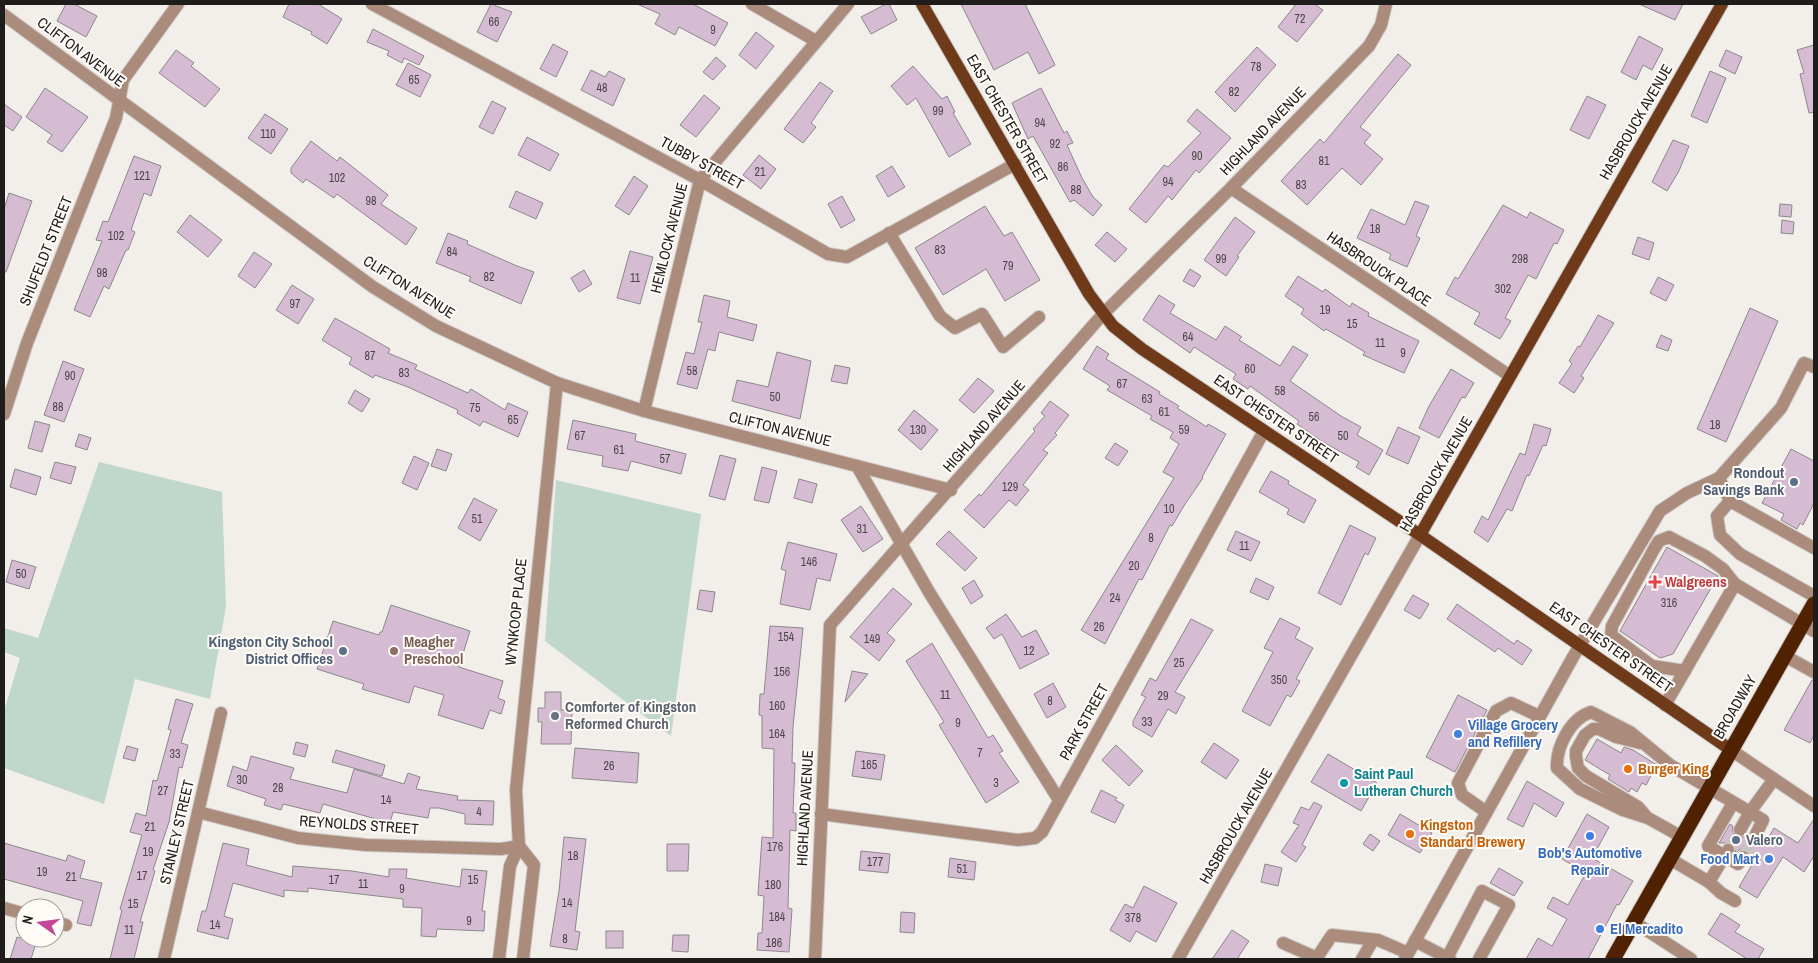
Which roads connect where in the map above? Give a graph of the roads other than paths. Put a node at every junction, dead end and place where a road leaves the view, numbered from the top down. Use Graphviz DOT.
graph roads {
  1 [pos="178,4"];
  2 [pos="372,4"];
  3 [pos="752,4"];
  4 [pos="848,4"];
  5 [pos="922,4"];
  6 [pos="1386,4"];
  7 [pos="1722,4"];
  8 [pos="4,15"];
  9 [pos="816,41"];
  10 [pos="119,101"];
  11 [pos="1015,164"];
  12 [pos="700,180"];
  13 [pos="1231,188"];
  14 [pos="889,234"];
  15 [pos="1103,314"];
  16 [pos="1039,317"];
  17 [pos="1814,368"];
  18 [pos="1510,376"];
  19 [pos="557,383"];
  20 [pos="644,410"];
  21 [pos="4,414"];
  22 [pos="1264,431"];
  23 [pos="857,466"];
  24 [pos="1719,478"];
  25 [pos="951,490"];
  26 [pos="1730,501"];
  27 [pos="1420,535"];
  28 [pos="902,544"];
  29 [pos="1814,548"];
  30 [pos="1735,584"];
  31 [pos="1814,596"];
  32 [pos="1814,604"];
  33 [pos="1808,628"];
  34 [pos="1580,645"];
  35 [pos="1785,656"];
  36 [pos="1685,672"];
  37 [pos="1814,672"];
  38 [pos="1665,705"];
  39 [pos="222,713"];
  40 [pos="1539,716"];
  41 [pos="1640,743"];
  42 [pos="1731,750"];
  43 [pos="1774,779"];
  44 [pos="1710,788"];
  45 [pos="1059,800"];
  46 [pos="1733,803"];
  47 [pos="1814,806"];
  48 [pos="1485,811"];
  49 [pos="198,812"];
  50 [pos="1750,812"];
  51 [pos="821,814"];
  52 [pos="1648,818"];
  53 [pos="1740,830"];
  54 [pos="1682,837"];
  55 [pos="1754,838"];
  56 [pos="519,846"];
  57 [pos="1727,852"];
  58 [pos="1742,857"];
  59 [pos="1670,859"];
  60 [pos="1710,882"];
  61 [pos="1735,901"];
  62 [pos="1634,922"];
  63 [pos="1373,940"];
  64 [pos="1415,940"];
  65 [pos="1283,943"];
  66 [pos="1407,956"];
  67 [pos="164,959"];
  68 [pos="499,959"];
  69 [pos="523,959"];
  70 [pos="815,959"];
  71 [pos="1178,959"];
  72 [pos="1317,959"];
  73 [pos="1362,959"];
  74 [pos="1448,959"];
  75 [pos="1479,959"];
  76 [pos="1613,959"];
  77 [pos="1691,959"];
  1 -- 10 [label="street, SHUFELDT STREET"];
  2 -- 12 [label="street, TUBBY STREET"];
  3 -- 9 [label="street"];
  4 -- 9 [label="street, HEMLOCK AVENUE"];
  5 -- 11 [label="main road, EAST CHESTER STREET"];
  6 -- 13 [label="street, HIGHLAND AVENUE"];
  7 -- 18 [label="main road, HASBROUCK AVENUE"];
  8 -- 10 [label="street, CLIFTON AVENUE"];
  9 -- 12 [label="street, HEMLOCK AVENUE"];
  10 -- 19 [label="street, CLIFTON AVENUE"];
  10 -- 21 [label="street, SHUFELDT STREET"];
  11 -- 14 [label="street, TUBBY STREET"];
  11 -- 15 [label="main road, EAST CHESTER STREET"];
  12 -- 14 [label="street, TUBBY STREET"];
  12 -- 20 [label="street, HEMLOCK AVENUE"];
  13 -- 15 [label="street, HIGHLAND AVENUE"];
  13 -- 18 [label="street, HASBROUCK PLACE"];
  14 -- 16 [label="street"];
  15 -- 22 [label="main road, EAST CHESTER STREET"];
  15 -- 25 [label="street, HIGHLAND AVENUE"];
  17 -- 24 [label="street"];
  18 -- 27 [label="main road, HASBROUCK AVENUE"];
  19 -- 20 [label="street, CLIFTON AVENUE"];
  19 -- 56 [label="street, WYNKOOP PLACE"];
  20 -- 23 [label="street, CLIFTON AVENUE"];
  22 -- 27 [label="main road, EAST CHESTER STREET"];
  22 -- 45 [label="street, PARK STREET"];
  23 -- 25 [label="street, CLIFTON AVENUE"];
  23 -- 28 [label="street"];
  24 -- 26 [label="street"];
  24 -- 34 [label="street"];
  25 -- 28 [label="street, HIGHLAND AVENUE"];
  26 -- 29 [label="street"];
  26 -- 31 [label="street"];
  27 -- 34 [label="main road, EAST CHESTER STREET"];
  27 -- 71 [label="street, HASBROUCK AVENUE"];
  28 -- 45 [label="street"];
  28 -- 51 [label="street, HIGHLAND AVENUE"];
  30 -- 33 [label="street"];
  30 -- 36 [label="street"];
  30 -- 36 [label="street"];
  32 -- 33 [label="highway, BROADWAY"];
  33 -- 35 [label="highway, BROADWAY"];
  34 -- 38 [label="main road, EAST CHESTER STREET"];
  34 -- 40 [label="street"];
  35 -- 37 [label="street"];
  35 -- 42 [label="highway, BROADWAY"];
  36 -- 38 [label="street"];
  38 -- 42 [label="main road, EAST CHESTER STREET"];
  39 -- 49 [label="street, STANLEY STREET"];
  40 -- 48 [label="street"];
  40 -- 48 [label="street"];
  41 -- 44 [label="street"];
  41 -- 52 [label="street"];
  41 -- 52 [label="street"];
  42 -- 43 [label="street"];
  42 -- 44 [label="highway, BROADWAY"];
  43 -- 47 [label="street"];
  43 -- 50 [label="street"];
  44 -- 46 [label="street"];
  44 -- 54 [label="highway, BROADWAY"];
  45 -- 51 [label="street, PARK STREET"];
  46 -- 50 [label="street"];
  46 -- 57 [label="street"];
  48 -- 64 [label="street"];
  49 -- 56 [label="street, REYNOLDS STREET"];
  49 -- 67 [label="street, STANLEY STREET"];
  50 -- 53 [label="street"];
  50 -- 55 [label="street"];
  51 -- 70 [label="street, HIGHLAND AVENUE"];
  52 -- 54 [label="street"];
  54 -- 59 [label="highway, BROADWAY"];
  56 -- 68 [label="street, WYNKOOP PLACE"];
  56 -- 69 [label="street"];
  57 -- 58 [label="street"];
  57 -- 60 [label="street"];
  59 -- 60 [label="street"];
  59 -- 62 [label="highway, BROADWAY"];
  60 -- 61 [label="street"];
  62 -- 76 [label="highway, BROADWAY"];
  62 -- 77 [label="street"];
  63 -- 66 [label="street"];
  63 -- 72 [label="street"];
  63 -- 73 [label="street"];
  64 -- 66 [label="street"];
  64 -- 74 [label="street"];
  65 -- 72 [label="street"];
  74 -- 75 [label="street"];
}
